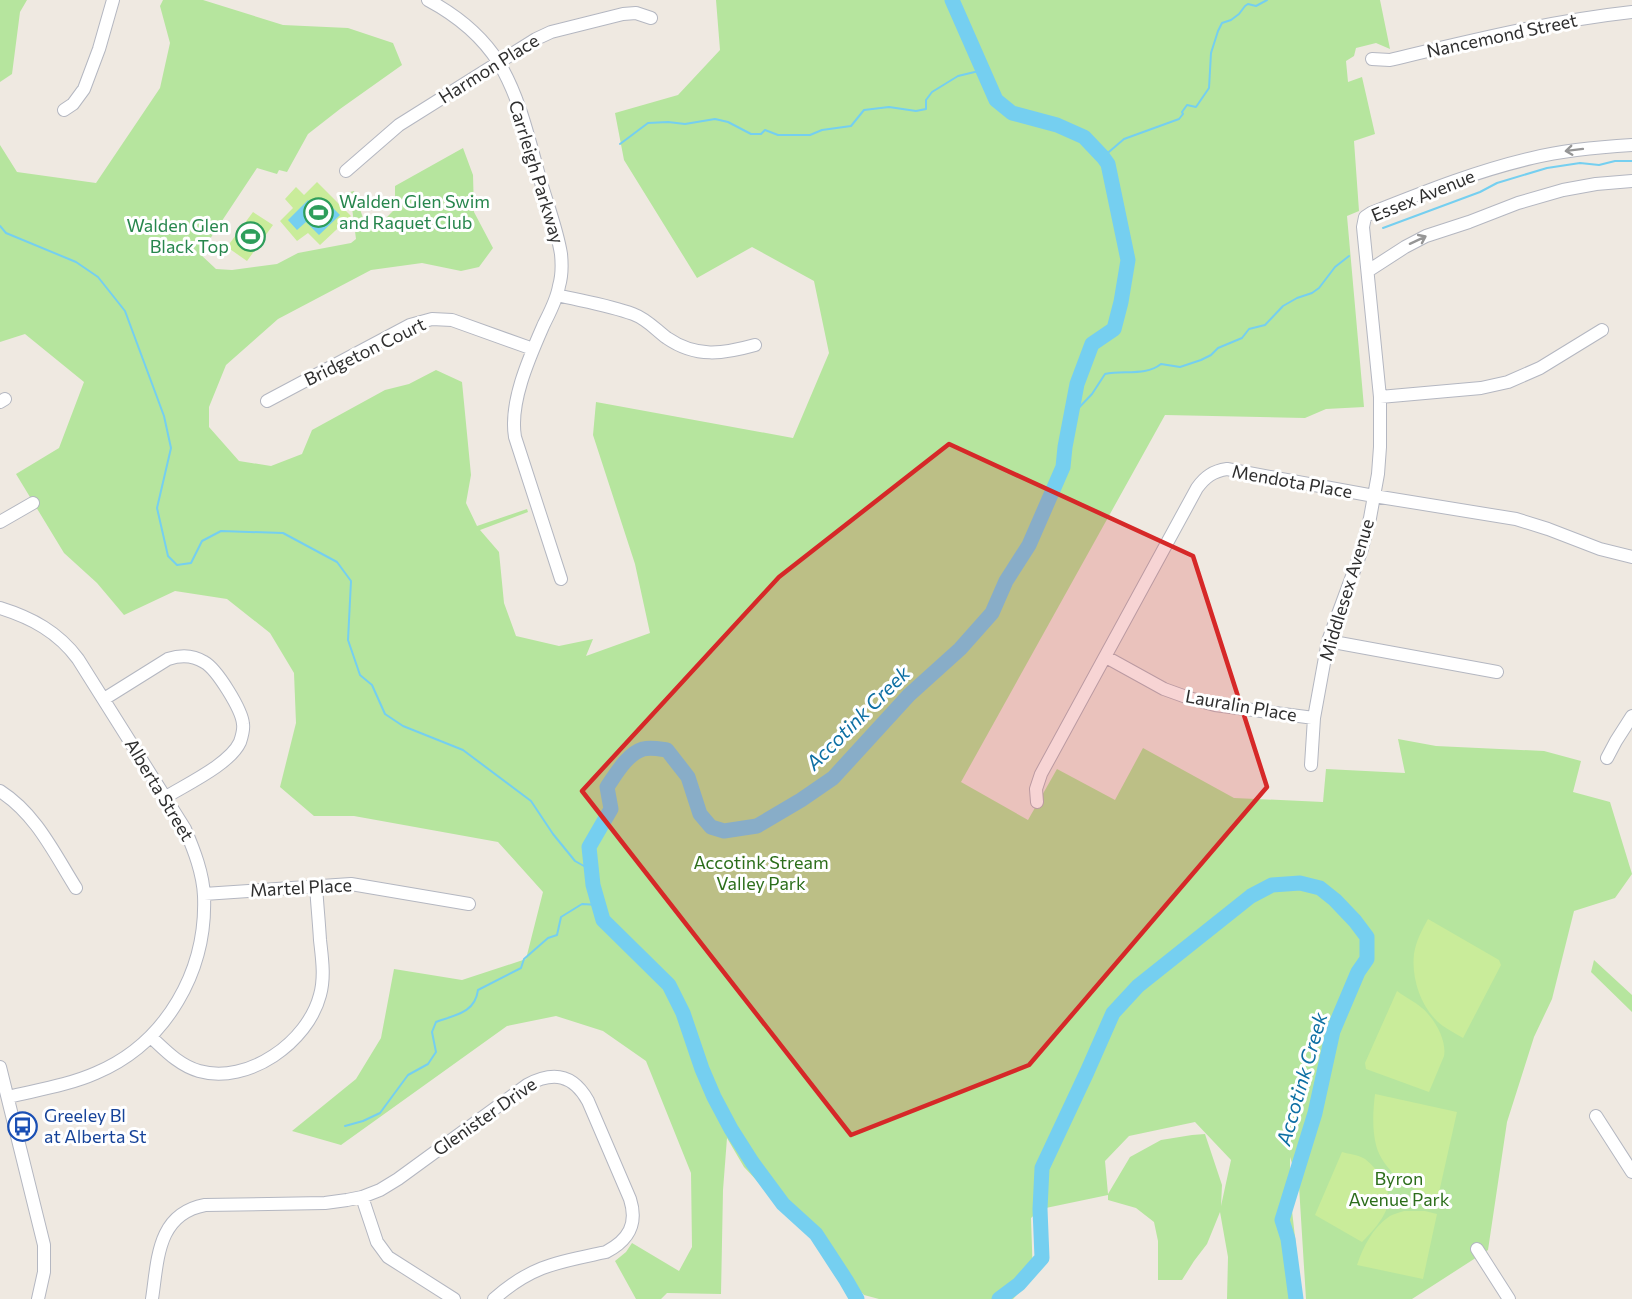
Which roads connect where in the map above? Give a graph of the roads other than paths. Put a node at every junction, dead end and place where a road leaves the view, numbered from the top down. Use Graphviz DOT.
graph roads {
  1 [pos="113,0"];
  2 [pos="428,0"];
  3 [pos="1632,12"];
  4 [pos="651,18"];
  5 [pos="1372,59"];
  6 [pos="498,63"];
  7 [pos="64,110"];
  8 [pos="1632,145"];
  9 [pos="346,171"];
  10 [pos="1632,181"];
  11 [pos="1368,271"];
  12 [pos="557,294"];
  13 [pos="1602,330"];
  14 [pos="755,345"];
  15 [pos="533,349"];
  16 [pos="1380,397"];
  17 [pos="267,401"];
  18 [pos="1374,496"];
  19 [pos="33,503"];
  20 [pos="0,522"];
  21 [pos="1632,557"];
  22 [pos="561,579"];
  23 [pos="0,608"];
  24 [pos="1328,641"];
  25 [pos="1106,657"];
  26 [pos="1497,672"];
  27 [pos="104,699"];
  28 [pos="1632,716"];
  29 [pos="1314,718"];
  30 [pos="1607,758"];
  31 [pos="1311,765"];
  32 [pos="0,790"];
  33 [pos="166,797"];
  34 [pos="1037,802"];
  35 [pos="316,885"];
  36 [pos="76,888"];
  37 [pos="204,894"];
  38 [pos="470,904"];
  39 [pos="151,1037"];
  40 [pos="0,1067"];
  41 [pos="8,1097"];
  42 [pos="1596,1116"];
  43 [pos="1632,1172"];
  44 [pos="362,1197"];
  45 [pos="1477,1249"];
  46 [pos="38,1299"];
  47 [pos="152,1299"];
  48 [pos="454,1299"];
  49 [pos="494,1299"];
  50 [pos="1509,1299"];
  1 -- 7 [label="street"];
  2 -- 6 [label="street, Carrleigh Parkway"];
  3 -- 5 [label="street, Nancemond Street"];
  4 -- 6 [label="street, Harmon Place"];
  6 -- 9 [label="street, Harmon Place"];
  6 -- 12 [label="street, Carrleigh Parkway"];
  8 -- 11 [label="street, Essex Avenue, one-way"];
  11 -- 10 [label="street, one-way"];
  11 -- 16 [label="street, Middlesex Avenue"];
  12 -- 14 [label="street"];
  12 -- 15 [label="street, Carrleigh Parkway"];
  13 -- 16 [label="street"];
  15 -- 17 [label="street, Bridgeton Court"];
  15 -- 22 [label="street, Carrleigh Parkway"];
  16 -- 18 [label="street, Middlesex Avenue"];
  18 -- 21 [label="street, Mendota Place"];
  18 -- 24 [label="street, Middlesex Avenue"];
  18 -- 25 [label="street, Mendota Place"];
  19 -- 20 [label="street"];
  23 -- 27 [label="street, Alberta Street"];
  24 -- 26 [label="street"];
  24 -- 29 [label="street, Middlesex Avenue"];
  25 -- 29 [label="street, Lauralin Place"];
  25 -- 34 [label="street, Mendota Place"];
  27 -- 33 [label="street, Alberta Street"];
  27 -- 33 [label="street"];
  28 -- 30 [label="street"];
  29 -- 31 [label="street, Middlesex Avenue"];
  32 -- 36 [label="street"];
  33 -- 37 [label="street, Alberta Street"];
  35 -- 37 [label="street, Martel Place"];
  35 -- 38 [label="street, Martel Place"];
  35 -- 39 [label="street"];
  37 -- 39 [label="street, Alberta Street"];
  39 -- 41 [label="street, Alberta Street"];
  40 -- 41 [label="street"];
  41 -- 46 [label="street"];
  42 -- 43 [label="street"];
  44 -- 47 [label="street, Glenister Drive"];
  44 -- 48 [label="street"];
  44 -- 49 [label="street, Glenister Drive"];
  45 -- 50 [label="street"];
}
